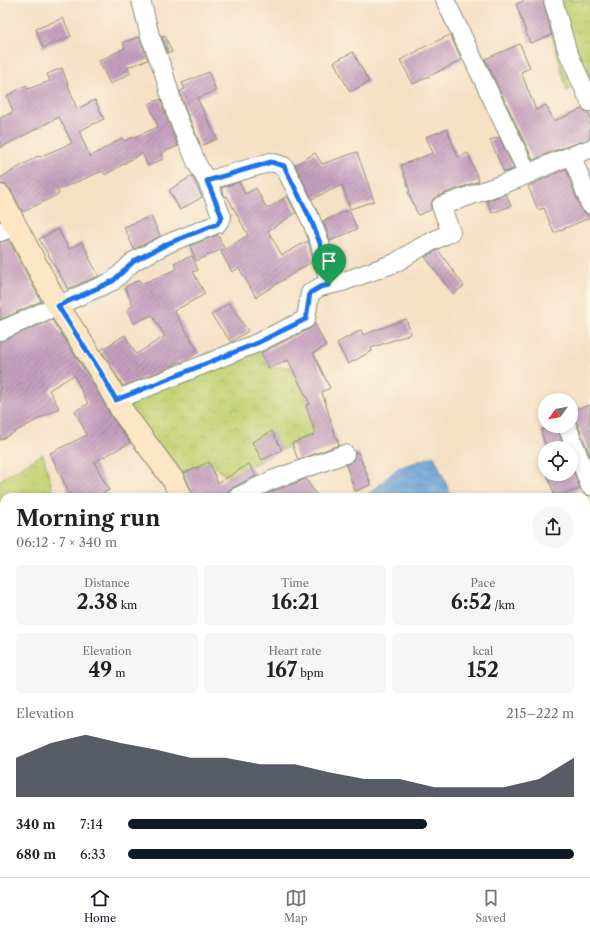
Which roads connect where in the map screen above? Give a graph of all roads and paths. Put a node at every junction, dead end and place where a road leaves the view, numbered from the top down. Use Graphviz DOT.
graph roads {
  1 [pos="141,0"];
  2 [pos="445,0"];
  3 [pos="553,0"];
  4 [pos="590,102"];
  5 [pos="590,149"];
  6 [pos="572,156"];
  7 [pos="528,174"];
  8 [pos="207,181"];
  9 [pos="0,196"];
  10 [pos="590,204"];
  11 [pos="8,229"];
  12 [pos="329,285"];
  13 [pos="58,306"];
  14 [pos="0,331"];
  15 [pos="116,400"];
  16 [pos="570,433"];
  17 [pos="345,454"];
  18 [pos="590,486"];
  19 [pos="179,493"];
  20 [pos="245,493"];
  1 -- 8 [label="street"];
  2 -- 7 [label="street"];
  3 -- 4 [label="street"];
  5 -- 6 [label="street"];
  6 -- 7 [label="street"];
  6 -- 10 [label="street"];
  7 -- 12 [label="street"];
  8 -- 12 [label="street"];
  8 -- 13 [label="street"];
  9 -- 11 [label="street"];
  11 -- 13 [label="street"];
  12 -- 15 [label="street"];
  13 -- 14 [label="street"];
  13 -- 15 [label="street"];
  15 -- 19 [label="street"];
  16 -- 18 [label="street"];
  17 -- 20 [label="street"];
}
